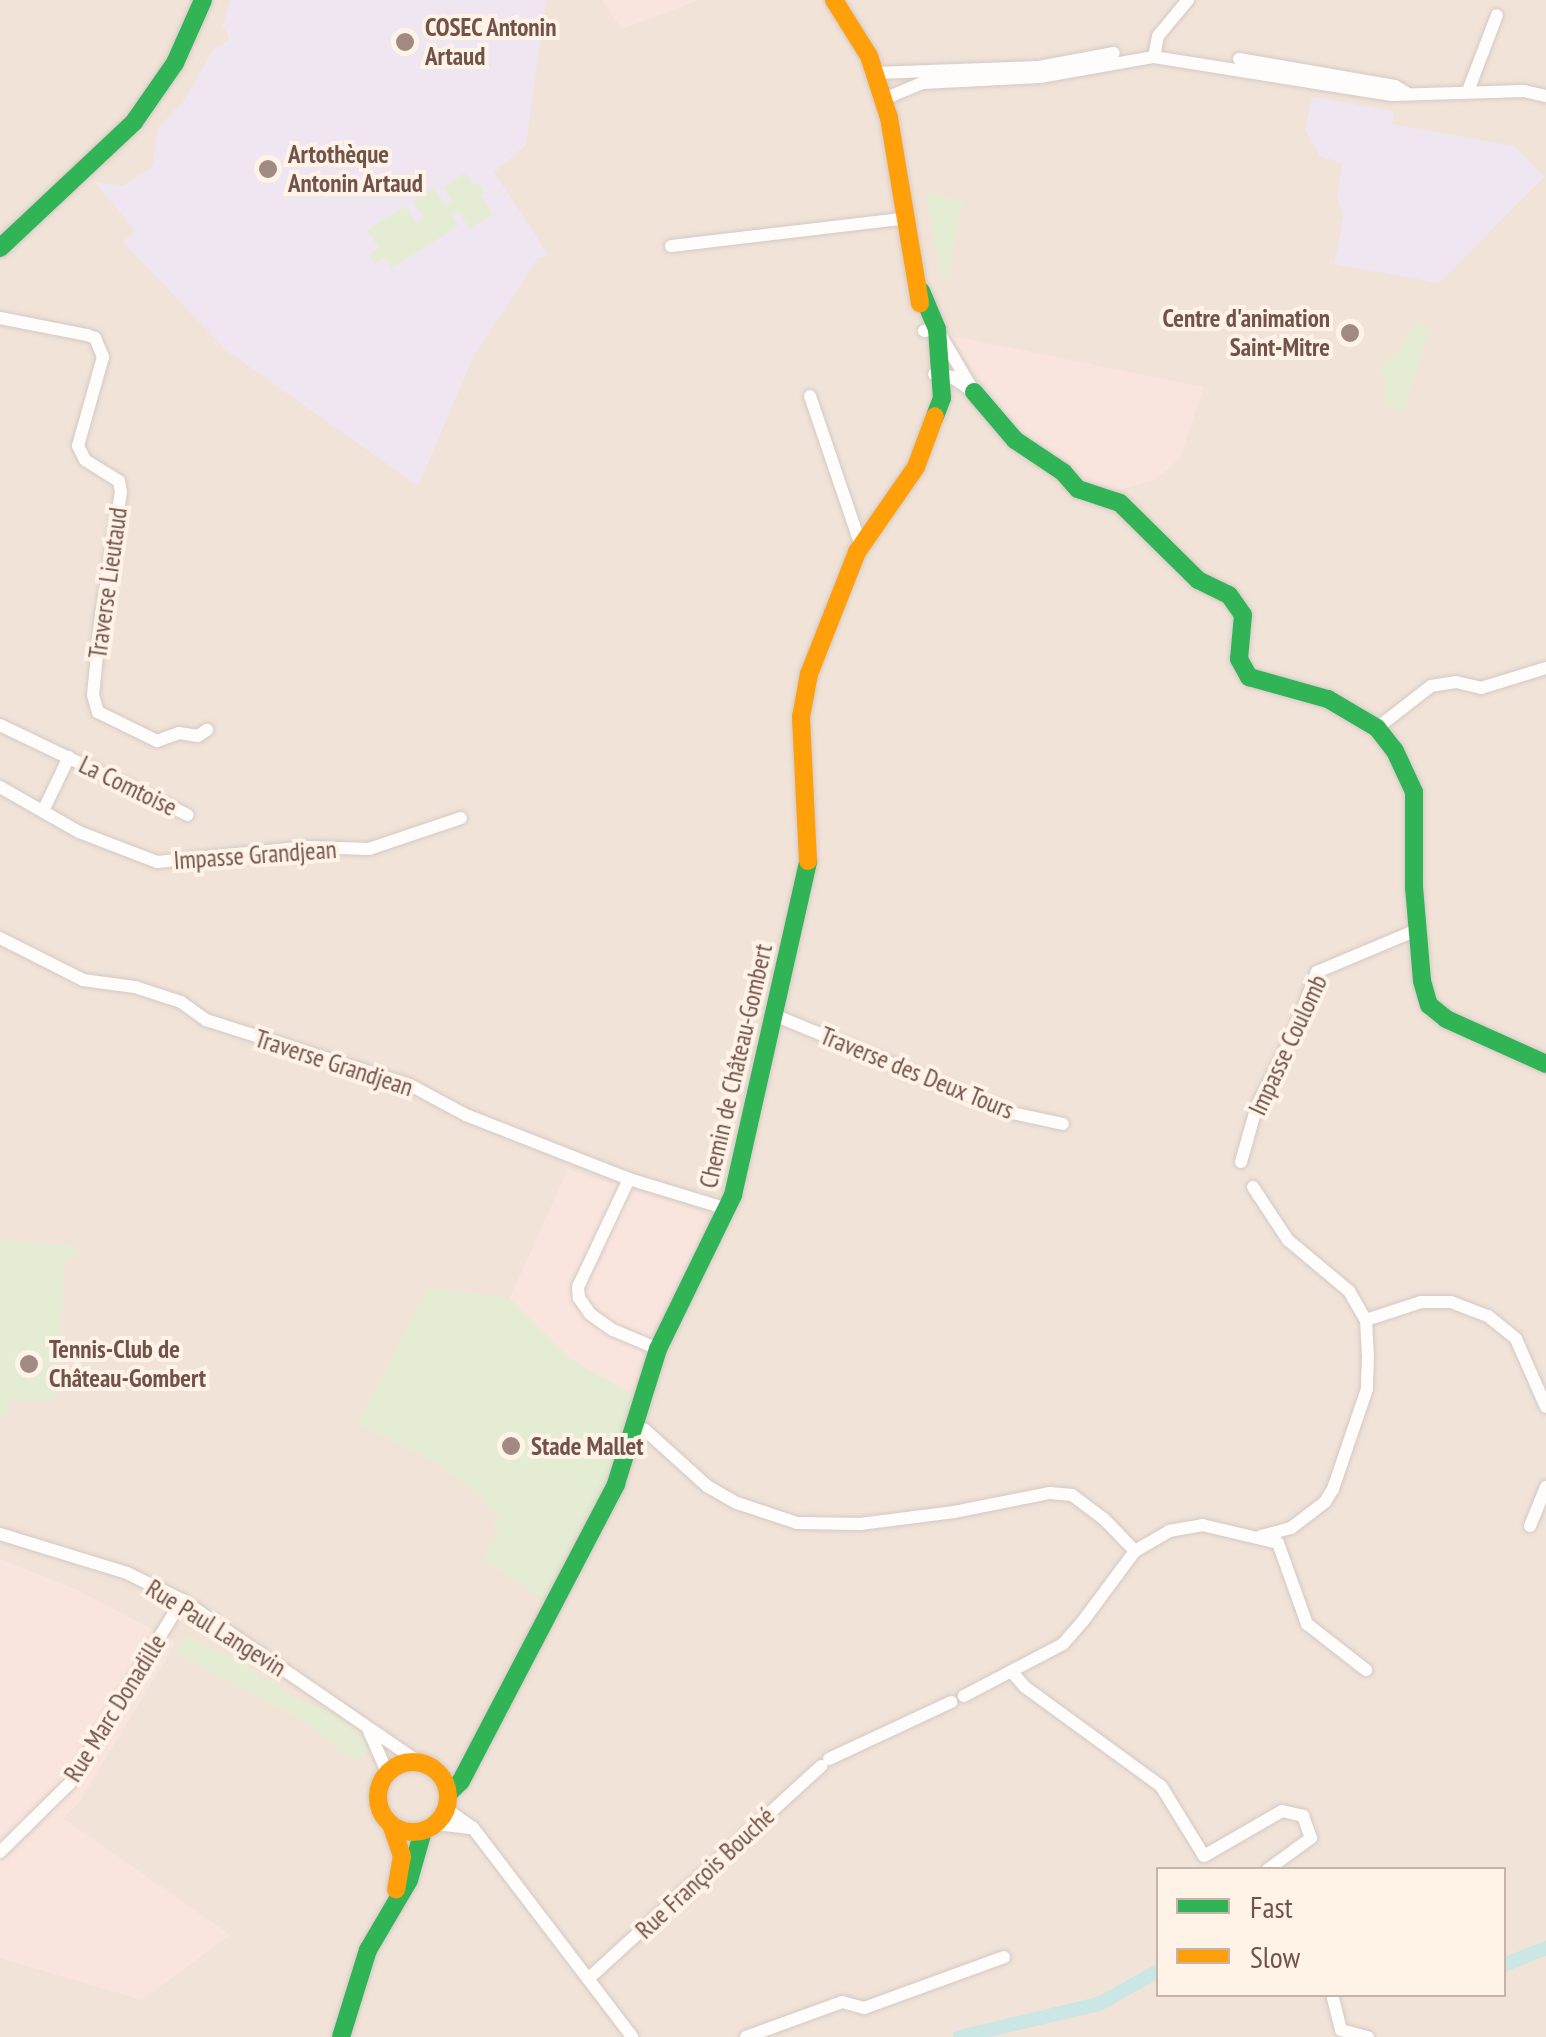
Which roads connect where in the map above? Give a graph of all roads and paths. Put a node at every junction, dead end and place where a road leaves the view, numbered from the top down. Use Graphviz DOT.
graph roads {
  1 [pos="203,0"];
  2 [pos="834,0"];
  3 [pos="1188,0"];
  4 [pos="1497,15"];
  5 [pos="1154,53"];
  6 [pos="1071,67"];
  7 [pos="876,73"];
  8 [pos="1468,91"];
  9 [pos="1546,96"];
  10 [pos="884,99"];
  11 [pos="908,218"];
  12 [pos="671,246"];
  13 [pos="0,248"];
  14 [pos="0,318"];
  15 [pos="931,330"];
  16 [pos="937,374"];
  17 [pos="974,392"];
  18 [pos="810,396"];
  19 [pos="861,546"];
  20 [pos="1546,668"];
  21 [pos="0,725"];
  22 [pos="1377,728"];
  23 [pos="207,730"];
  24 [pos="69,757"];
  25 [pos="0,788"];
  26 [pos="43,810"];
  27 [pos="188,815"];
  28 [pos="461,818"];
  29 [pos="1418,930"];
  30 [pos="0,938"];
  31 [pos="774,1014"];
  32 [pos="1546,1064"];
  33 [pos="1063,1124"];
  34 [pos="1241,1162"];
  35 [pos="629,1179"];
  36 [pos="1253,1186"];
  37 [pos="728,1209"];
  38 [pos="1366,1320"];
  39 [pos="658,1348"];
  40 [pos="1546,1407"];
  41 [pos="634,1426"];
  42 [pos="1546,1487"];
  43 [pos="1530,1526"];
  44 [pos="0,1534"];
  45 [pos="1261,1536"];
  46 [pos="1135,1552"];
  47 [pos="182,1600"];
  48 [pos="1366,1670"];
  49 [pos="1012,1672"];
  50 [pos="364,1726"];
  51 [pos="474,1756"];
  52 [pos="416,1760"];
  53 [pos="436,1770"];
  54 [pos="387,1772"];
  55 [pos="439,1815"];
  56 [pos="392,1826"];
  57 [pos="0,1852"];
  58 [pos="1272,1867"];
  59 [pos="386,1917"];
  60 [pos="1004,1957"];
  61 [pos="588,1980"];
  62 [pos="1333,1997"];
  63 [pos="342,2037"];
  64 [pos="632,2037"];
  65 [pos="746,2037"];
  66 [pos="1368,2037"];
  1 -- 13 [label="street"];
  2 -- 7 [label="street, Chemin de Château-Gombert"];
  3 -- 5 [label="street"];
  4 -- 8 [label="street"];
  5 -- 6 [label="street"];
  5 -- 8 [label="street"];
  6 -- 7 [label="street"];
  6 -- 10 [label="street"];
  7 -- 10 [label="street, Chemin de Château-Gombert"];
  8 -- 9 [label="street"];
  10 -- 11 [label="street, Chemin de Château-Gombert"];
  11 -- 12 [label="street"];
  11 -- 15 [label="street, Chemin de Château-Gombert"];
  14 -- 23 [label="street, Traverse Lieutaud"];
  15 -- 16 [label="street, Chemin de Château-Gombert"];
  15 -- 17 [label="street"];
  16 -- 17 [label="street"];
  16 -- 19 [label="street, Chemin de Château-Gombert"];
  17 -- 22 [label="street"];
  18 -- 19 [label="street"];
  19 -- 31 [label="street, Chemin de Château-Gombert"];
  20 -- 22 [label="street"];
  21 -- 24 [label="street, La Comtoise"];
  22 -- 29 [label="street"];
  24 -- 26 [label="street, La Comtoise"];
  24 -- 27 [label="street, La Comtoise"];
  25 -- 26 [label="street, Impasse Grandjean"];
  26 -- 28 [label="street, Impasse Grandjean"];
  29 -- 32 [label="street"];
  29 -- 34 [label="street, Impasse Coulomb"];
  30 -- 35 [label="street, Traverse Grandjean"];
  31 -- 33 [label="street, Traverse des Deux Tours"];
  31 -- 37 [label="street, Chemin de Château-Gombert"];
  35 -- 37 [label="street, Traverse Grandjean"];
  35 -- 39 [label="street"];
  36 -- 38 [label="street"];
  37 -- 39 [label="street, Chemin de Château-Gombert"];
  38 -- 40 [label="street"];
  38 -- 45 [label="street"];
  39 -- 41 [label="street, Chemin de Château-Gombert"];
  41 -- 46 [label="street"];
  41 -- 51 [label="street, Chemin de Château-Gombert"];
  42 -- 43 [label="street"];
  44 -- 47 [label="street, Rue Paul Langevin"];
  45 -- 46 [label="street"];
  45 -- 48 [label="street"];
  46 -- 49 [label="street, Rue François Bouché"];
  47 -- 50 [label="street, Rue Paul Langevin"];
  47 -- 57 [label="street, Rue Marc Donadille"];
  49 -- 58 [label="street"];
  49 -- 61 [label="street, Rue François Bouché"];
  50 -- 52 [label="street, Rue Paul Langevin"];
  50 -- 54 [label="street, Rue Paul Langevin"];
  51 -- 53 [label="street"];
  51 -- 55 [label="street, Chemin de Château-Gombert"];
  52 -- 53 [label="street"];
  52 -- 54 [label="street"];
  53 -- 55 [label="street"];
  54 -- 56 [label="street"];
  55 -- 56 [label="street"];
  55 -- 59 [label="street, Chemin de Château-Gombert"];
  55 -- 61 [label="street"];
  56 -- 59 [label="street, Chemin de Château-Gombert"];
  59 -- 63 [label="street, Chemin de Château-Gombert"];
  60 -- 65 [label="street"];
  61 -- 64 [label="street"];
  62 -- 66 [label="street"];
}
